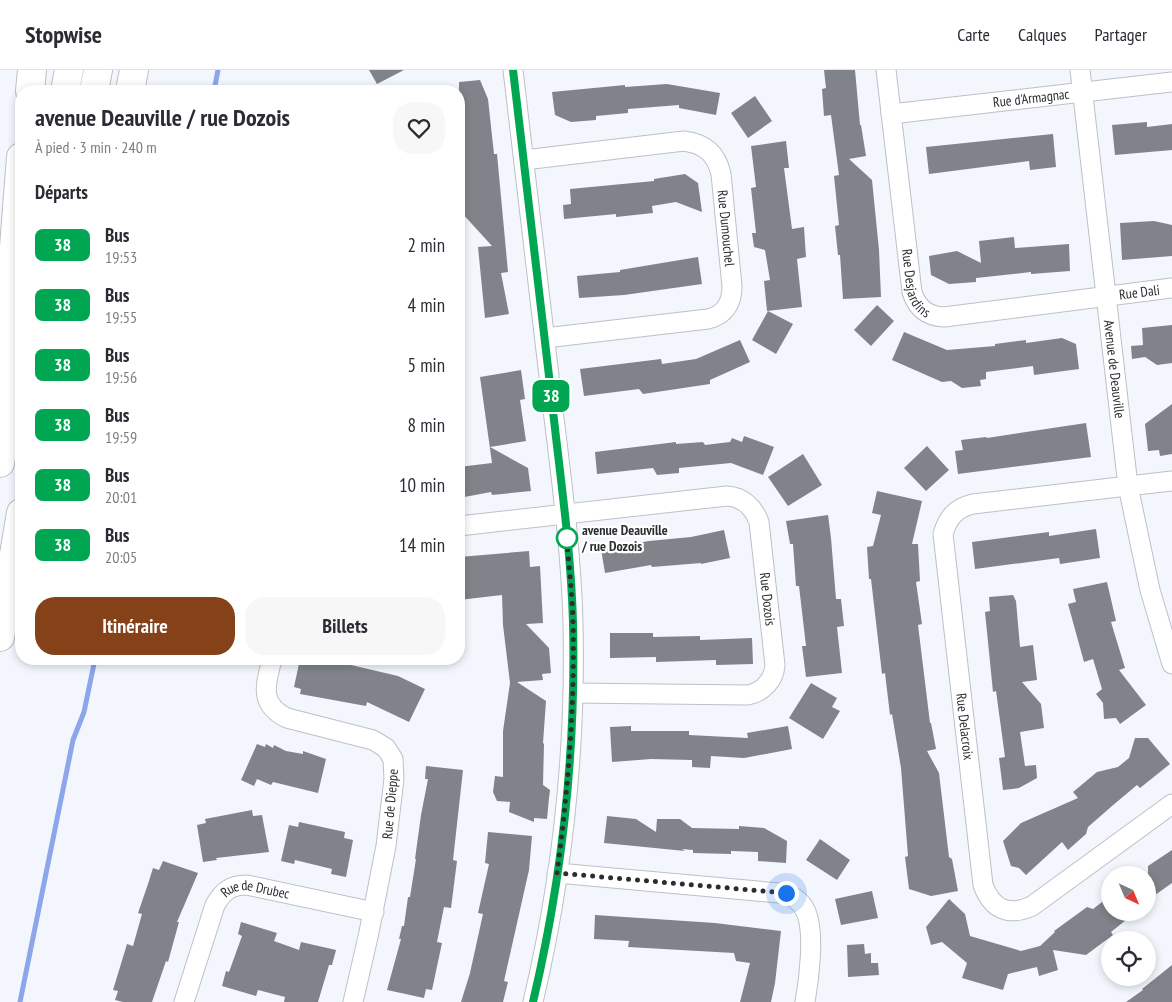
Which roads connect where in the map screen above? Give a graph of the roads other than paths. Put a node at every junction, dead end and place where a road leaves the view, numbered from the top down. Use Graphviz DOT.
graph roads {
  1 [pos="32,70"];
  2 [pos="69,70"];
  3 [pos="98,70"];
  4 [pos="134,70"];
  5 [pos="513,70"];
  6 [pos="886,70"];
  7 [pos="1080,70"];
  8 [pos="1172,82"];
  9 [pos="31,85"];
  10 [pos="66,85"];
  11 [pos="95,85"];
  12 [pos="131,85"];
  13 [pos="1083,93"];
  14 [pos="892,114"];
  15 [pos="524,160"];
  16 [pos="15,234"];
  17 [pos="1172,288"];
  18 [pos="1106,296"];
  19 [pos="544,338"];
  20 [pos="15,377"];
  21 [pos="0,427"];
  22 [pos="0,463"];
  23 [pos="1172,481"];
  24 [pos="1128,486"];
  25 [pos="565,514"];
  26 [pos="465,525"];
  27 [pos="15,548"];
  28 [pos="0,637"];
  29 [pos="1172,664"];
  30 [pos="270,665"];
  31 [pos="573,693"];
  32 [pos="1172,804"];
  33 [pos="557,873"];
  34 [pos="374,912"];
  35 [pos="184,1002"];
  36 [pos="353,1002"];
  37 [pos="533,1002"];
  38 [pos="805,1002"];
  1 -- 9 [label="highway"];
  2 -- 10 [label="highway"];
  3 -- 11 [label="highway"];
  4 -- 12 [label="highway"];
  5 -- 15 [label="street"];
  6 -- 14 [label="street, Rue Desjardins"];
  7 -- 13 [label="street, Avenue de Deauville"];
  8 -- 13 [label="street, Rue d'Armagnac"];
  13 -- 14 [label="street, Rue d'Armagnac"];
  13 -- 18 [label="street, Avenue de Deauville"];
  14 -- 18 [label="street, Rue Desjardins"];
  15 -- 19 [label="street"];
  15 -- 19 [label="street, Rue Dumouchel"];
  16 -- 21 [label="highway"];
  17 -- 18 [label="street, Rue Dali"];
  18 -- 24 [label="street, Avenue de Deauville"];
  19 -- 25 [label="street"];
  20 -- 22 [label="highway"];
  23 -- 24 [label="street"];
  24 -- 29 [label="street, Avenue de Deauville"];
  24 -- 32 [label="street, Rue Delacroix"];
  25 -- 26 [label="street"];
  25 -- 31 [label="street"];
  25 -- 31 [label="street, Rue Dozois"];
  27 -- 28 [label="highway"];
  30 -- 34 [label="street, Rue de Dieppe"];
  31 -- 33 [label="street"];
  33 -- 37 [label="street"];
  33 -- 38 [label="street"];
  34 -- 35 [label="street, Rue de Drubec"];
  34 -- 36 [label="street, Rue de Dieppe"];
}
